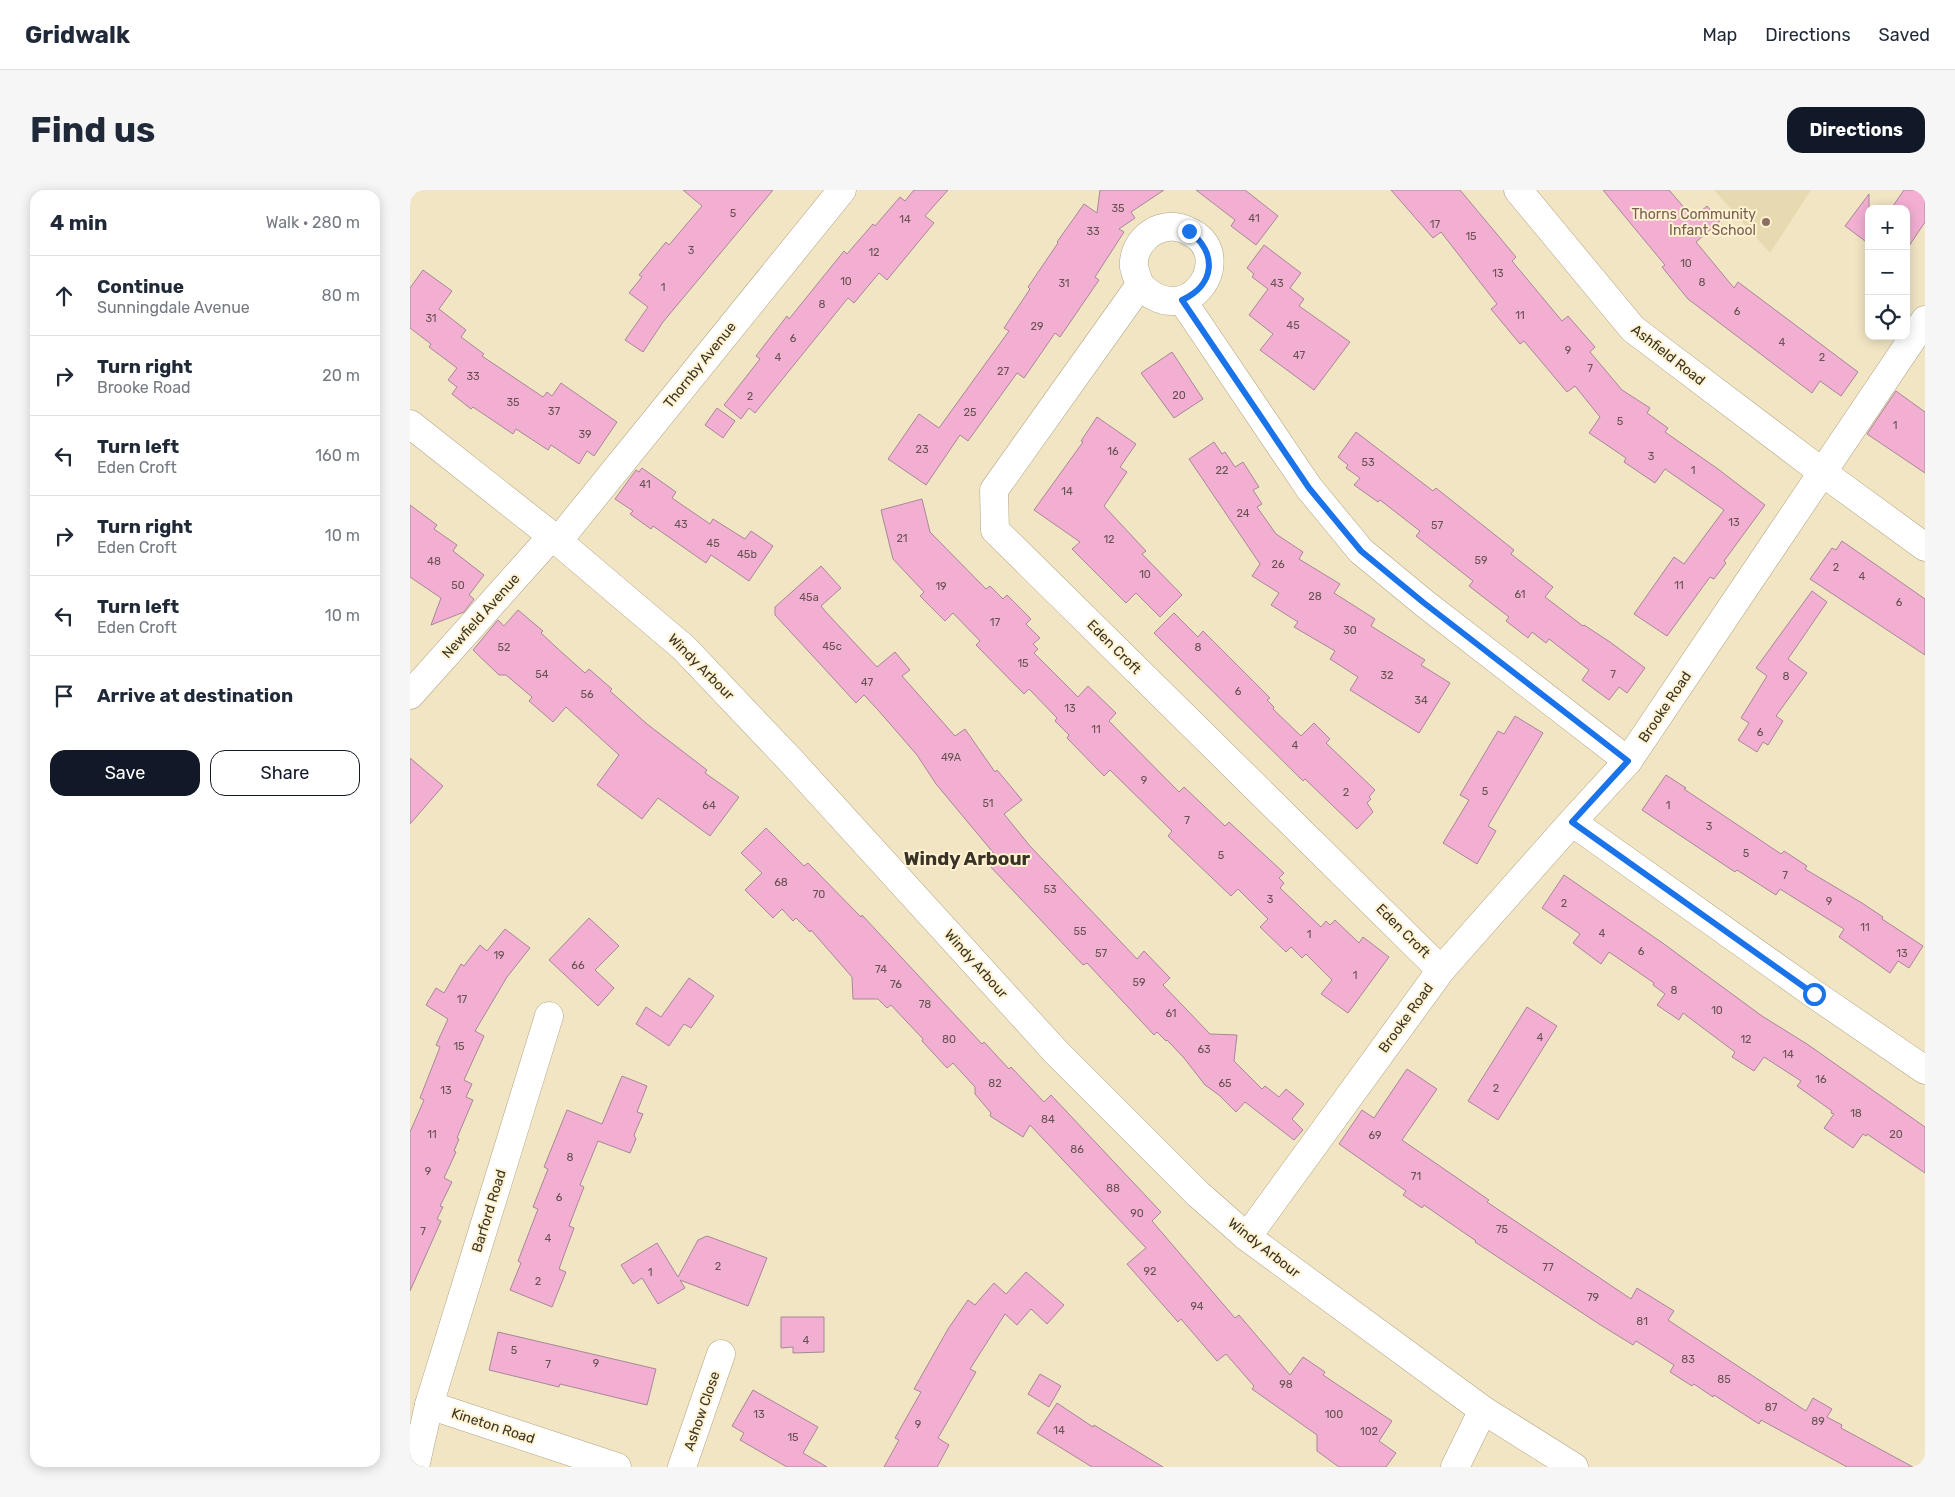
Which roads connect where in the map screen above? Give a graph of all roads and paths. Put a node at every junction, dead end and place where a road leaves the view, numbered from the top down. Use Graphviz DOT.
graph roads {
  1 [pos="842,190"];
  2 [pos="1518,190"];
  3 [pos="1140,285"];
  4 [pos="1182,300"];
  5 [pos="1925,320"];
  6 [pos="410,424"];
  7 [pos="1822,472"];
  8 [pos="555,538"];
  9 [pos="1925,547"];
  10 [pos="410,695"];
  11 [pos="1628,761"];
  12 [pos="1572,822"];
  13 [pos="1442,970"];
  14 [pos="549,1016"];
  15 [pos="1925,1070"];
  16 [pos="1246,1237"];
  17 [pos="721,1354"];
  18 [pos="430,1406"];
  19 [pos="1483,1410"];
  20 [pos="415,1467"];
  21 [pos="618,1467"];
  22 [pos="682,1467"];
  23 [pos="1454,1467"];
  24 [pos="1574,1467"];
  1 -- 8 [label="street, Thornby Avenue"];
  2 -- 7 [label="street, Ashfield Road"];
  3 -- 4 [label="street"];
  3 -- 4 [label="street"];
  3 -- 13 [label="street, Eden Croft"];
  4 -- 11 [label="street"];
  5 -- 7 [label="street, Brooke Road"];
  6 -- 8 [label="street, Windy Arbour"];
  7 -- 9 [label="street, Ashfield Road"];
  7 -- 11 [label="street, Brooke Road"];
  8 -- 10 [label="street, Newfield Avenue"];
  8 -- 16 [label="street, Windy Arbour"];
  11 -- 12 [label="street, Brooke Road"];
  12 -- 13 [label="street, Brooke Road"];
  12 -- 15 [label="street"];
  13 -- 16 [label="street, Brooke Road"];
  14 -- 18 [label="street, Barford Road"];
  16 -- 19 [label="street, Windy Arbour"];
  17 -- 22 [label="street, Ashow Close"];
  18 -- 20 [label="street"];
  18 -- 21 [label="street, Kineton Road"];
  19 -- 23 [label="street"];
  19 -- 24 [label="street, Windy Arbour"];
}
